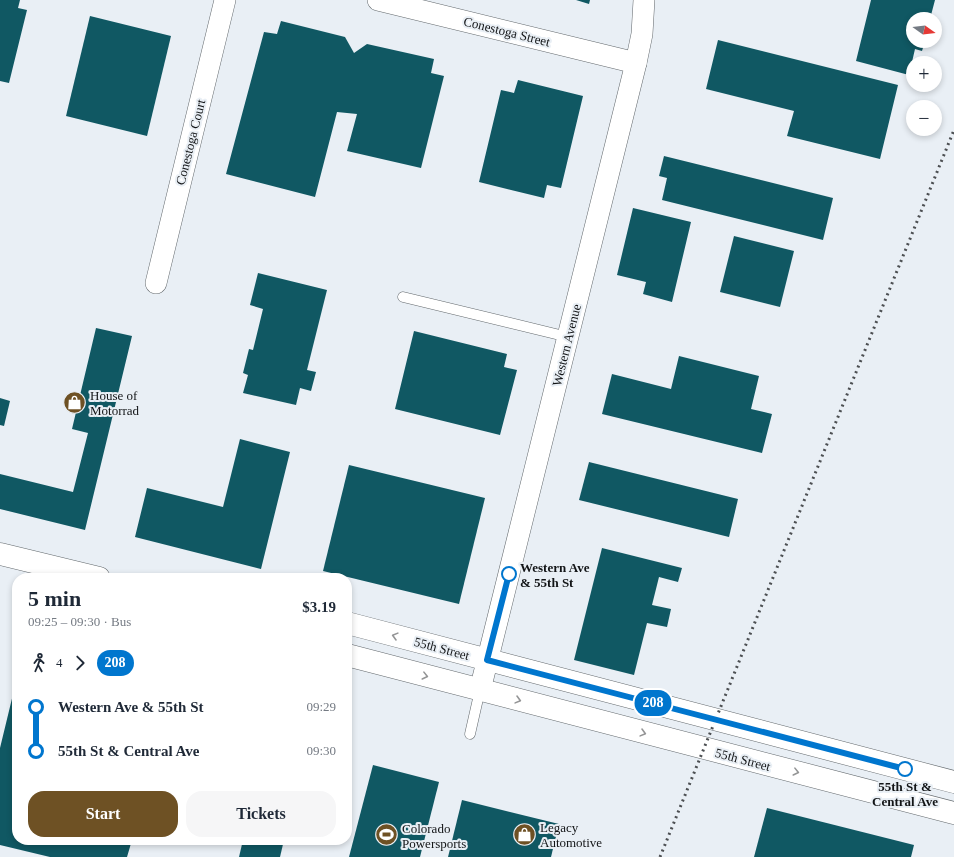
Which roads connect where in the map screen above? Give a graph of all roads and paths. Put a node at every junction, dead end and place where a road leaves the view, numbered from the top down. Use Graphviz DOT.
graph roads {
  1 [pos="225,0"];
  2 [pos="378,0"];
  3 [pos="644,0"];
  4 [pos="636,63"];
  5 [pos="156,283"];
  6 [pos="403,297"];
  7 [pos="568,337"];
  8 [pos="0,554"];
  9 [pos="78,573"];
  10 [pos="352,624"];
  11 [pos="352,657"];
  12 [pos="487,660"];
  13 [pos="480,690"];
  14 [pos="470,734"];
  15 [pos="954,782"];
  16 [pos="954,813"];
  1 -- 5 [label="street, Conestoga Court"];
  2 -- 4 [label="street, Conestoga Street"];
  3 -- 4 [label="street, Western Avenue"];
  4 -- 7 [label="street, Western Avenue"];
  6 -- 7 [label="lane"];
  7 -- 12 [label="street, Western Avenue"];
  8 -- 9 [label="main road"];
  12 -- 10 [label="main road, 55th Street, one-way"];
  11 -- 13 [label="main road, 55th Street, one-way"];
  12 -- 13 [label="street, Western Avenue"];
  12 -- 15 [label="main road, 55th Street"];
  13 -- 14 [label="lane"];
  13 -- 16 [label="main road, 55th Street, one-way"];
}
